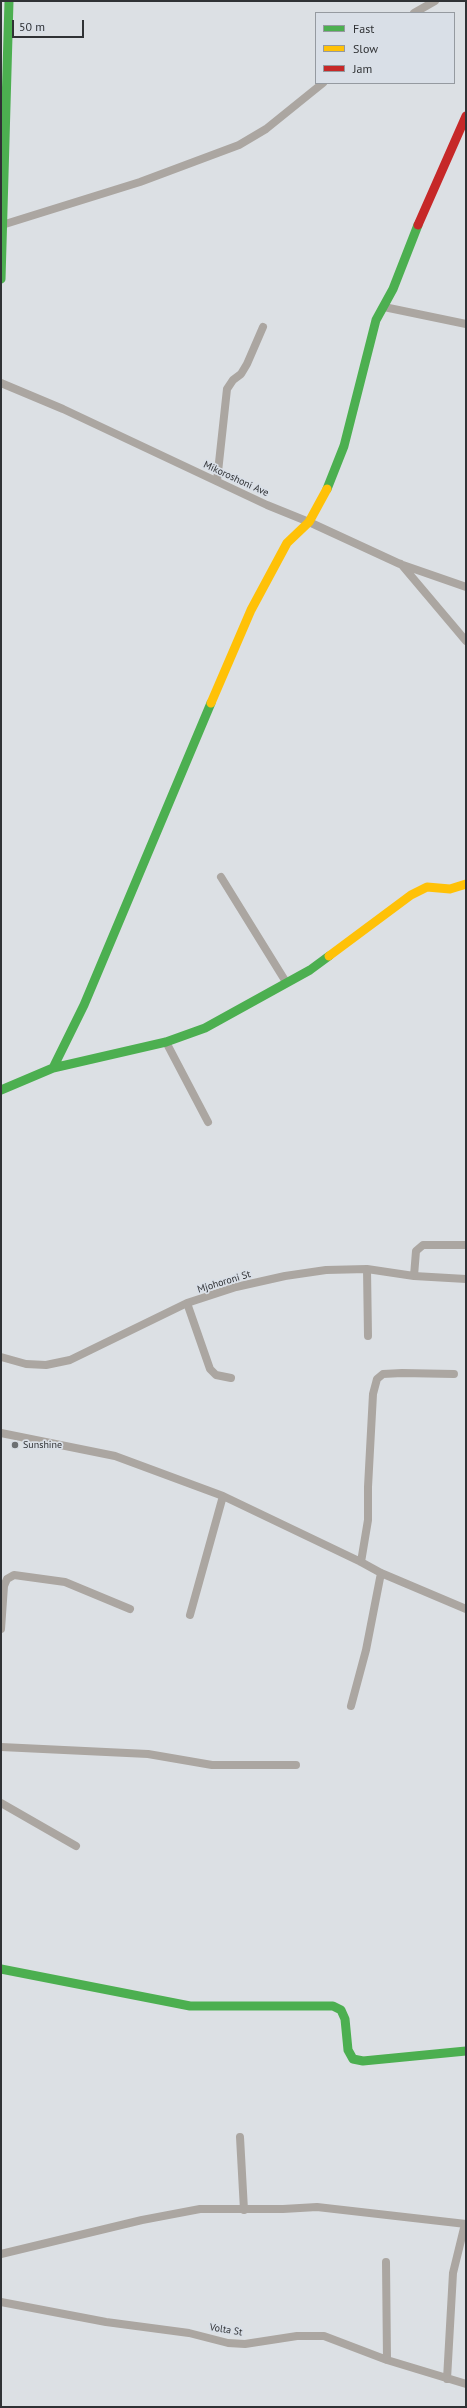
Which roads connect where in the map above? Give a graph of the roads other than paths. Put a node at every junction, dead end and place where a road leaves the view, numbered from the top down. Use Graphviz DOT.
graph roads {
  1 [pos="9,1"];
  2 [pos="435,1"];
  3 [pos="416,12"];
  4 [pos="322,84"];
  5 [pos="466,116"];
  6 [pos="464,130"];
  7 [pos="2,225"];
  8 [pos="1,279"];
  9 [pos="384,307"];
  10 [pos="466,324"];
  11 [pos="263,327"];
  12 [pos="1,383"];
  13 [pos="217,481"];
  14 [pos="309,522"];
  15 [pos="400,564"];
  16 [pos="466,587"];
  17 [pos="466,641"];
  18 [pos="220,877"];
  19 [pos="466,884"];
  20 [pos="286,982"];
  21 [pos="166,1042"];
  22 [pos="53,1068"];
  23 [pos="1,1090"];
  24 [pos="208,1122"];
  25 [pos="466,1245"];
  26 [pos="367,1269"];
  27 [pos="414,1276"];
  28 [pos="466,1279"];
  29 [pos="187,1303"];
  30 [pos="368,1336"];
  31 [pos="1,1357"];
  32 [pos="454,1374"];
  33 [pos="231,1378"];
  34 [pos="1,1433"];
  35 [pos="223,1496"];
  36 [pos="361,1562"];
  37 [pos="381,1573"];
  38 [pos="130,1609"];
  39 [pos="466,1609"];
  40 [pos="190,1615"];
  41 [pos="1,1629"];
  42 [pos="351,1706"];
  43 [pos="1,1747"];
  44 [pos="296,1766"];
  45 [pos="1,1803"];
  46 [pos="76,1846"];
  47 [pos="1,1969"];
  48 [pos="466,2051"];
  49 [pos="240,2137"];
  50 [pos="244,2210"];
  51 [pos="465,2224"];
  52 [pos="1,2254"];
  53 [pos="386,2262"];
  54 [pos="1,2302"];
  55 [pos="387,2360"];
  56 [pos="447,2379"];
  57 [pos="466,2384"];
  1 -- 7 [label="main road"];
  2 -- 3 [label="street"];
  4 -- 7 [label="street"];
  5 -- 6 [label="main road"];
  6 -- 9 [label="main road"];
  7 -- 8 [label="main road"];
  9 -- 10 [label="street"];
  9 -- 14 [label="main road"];
  11 -- 13 [label="street"];
  12 -- 13 [label="street, Mikoroshoni Ave"];
  13 -- 14 [label="street, Mikoroshoni Ave"];
  14 -- 15 [label="street, Mikoroshoni Ave"];
  14 -- 22 [label="main road"];
  15 -- 16 [label="street, Mikoroshoni Ave"];
  15 -- 17 [label="street"];
  18 -- 20 [label="street"];
  19 -- 20 [label="main road"];
  20 -- 21 [label="main road"];
  21 -- 22 [label="main road"];
  21 -- 24 [label="street"];
  22 -- 23 [label="main road"];
  25 -- 27 [label="street"];
  26 -- 27 [label="street, Mjohoroni St"];
  26 -- 29 [label="street, Mjohoroni St"];
  26 -- 30 [label="street"];
  27 -- 28 [label="street, Mjohoroni St"];
  29 -- 31 [label="street, Mjohoroni St"];
  29 -- 33 [label="street"];
  32 -- 36 [label="street"];
  34 -- 35 [label="street"];
  35 -- 36 [label="street"];
  35 -- 40 [label="street"];
  36 -- 37 [label="street"];
  37 -- 39 [label="street"];
  37 -- 42 [label="street"];
  38 -- 41 [label="street"];
  43 -- 44 [label="street"];
  45 -- 46 [label="street"];
  47 -- 48 [label="main road"];
  49 -- 50 [label="street"];
  50 -- 51 [label="street"];
  50 -- 52 [label="street"];
  51 -- 56 [label="street"];
  53 -- 55 [label="street"];
  54 -- 55 [label="street, Volta St"];
  55 -- 56 [label="street, Volta St"];
  56 -- 57 [label="street, Volta St"];
}
